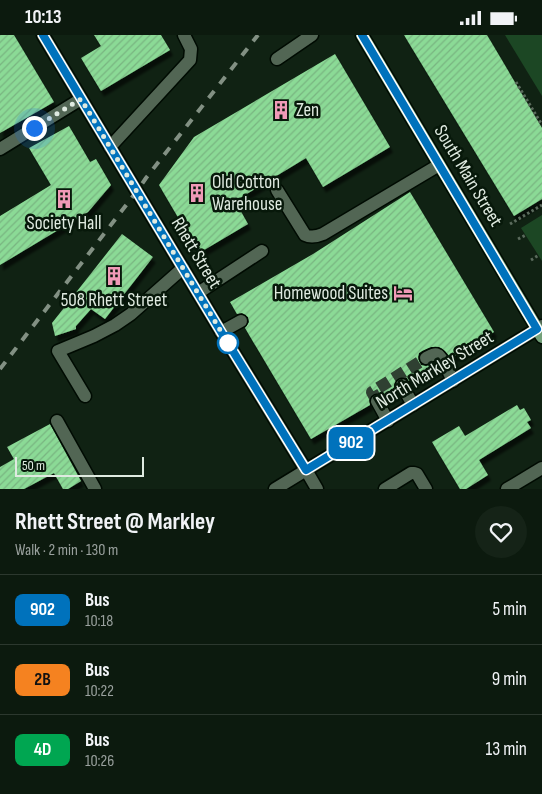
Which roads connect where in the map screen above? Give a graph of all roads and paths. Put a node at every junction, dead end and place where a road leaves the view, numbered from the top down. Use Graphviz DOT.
graph roads {
  1 [pos="43,35"];
  2 [pos="184,35"];
  3 [pos="312,35"];
  4 [pos="362,35"];
  5 [pos="277,59"];
  6 [pos="516,82"];
  7 [pos="81,99"];
  8 [pos="542,125"];
  9 [pos="110,147"];
  10 [pos="0,149"];
  11 [pos="439,165"];
  12 [pos="278,190"];
  13 [pos="542,205"];
  14 [pos="510,224"];
  15 [pos="526,235"];
  16 [pos="518,239"];
  17 [pos="262,251"];
  18 [pos="539,255"];
  19 [pos="531,260"];
  20 [pos="183,268"];
  21 [pos="198,293"];
  22 [pos="242,321"];
  23 [pos="540,331"];
  24 [pos="222,332"];
  25 [pos="426,358"];
  26 [pos="453,381"];
  27 [pos="402,385"];
  28 [pos="86,396"];
  29 [pos="377,401"];
  30 [pos="413,405"];
  31 [pos="57,421"];
  32 [pos="388,421"];
  33 [pos="542,468"];
  34 [pos="306,470"];
  35 [pos="95,489"];
  36 [pos="275,489"];
  37 [pos="317,489"];
  38 [pos="385,489"];
  39 [pos="426,489"];
  40 [pos="507,489"];
  1 -- 7 [label="street, Rhett Street"];
  2 -- 9 [label="street"];
  3 -- 5 [label="street"];
  4 -- 11 [label="main road, South Main Street"];
  6 -- 8 [label="path"];
  7 -- 9 [label="street, Rhett Street"];
  7 -- 10 [label="street"];
  9 -- 20 [label="street, Rhett Street"];
  11 -- 12 [label="street"];
  11 -- 23 [label="main road, South Main Street"];
  13 -- 14 [label="path"];
  15 -- 16 [label="path"];
  17 -- 21 [label="street"];
  18 -- 19 [label="path"];
  20 -- 21 [label="street, Rhett Street"];
  20 -- 28 [label="street"];
  21 -- 24 [label="street, Rhett Street"];
  22 -- 24 [label="street"];
  23 -- 26 [label="street, North Markley Street"];
  24 -- 34 [label="street, Rhett Street"];
  25 -- 26 [label="street"];
  26 -- 30 [label="street, North Markley Street"];
  27 -- 30 [label="street"];
  29 -- 32 [label="street"];
  30 -- 32 [label="street, North Markley Street"];
  31 -- 35 [label="street"];
  32 -- 34 [label="street, North Markley Street"];
  33 -- 40 [label="street"];
  34 -- 36 [label="street, North Markley Street"];
  34 -- 37 [label="street, Rhett Street"];
  38 -- 39 [label="street"];
}
